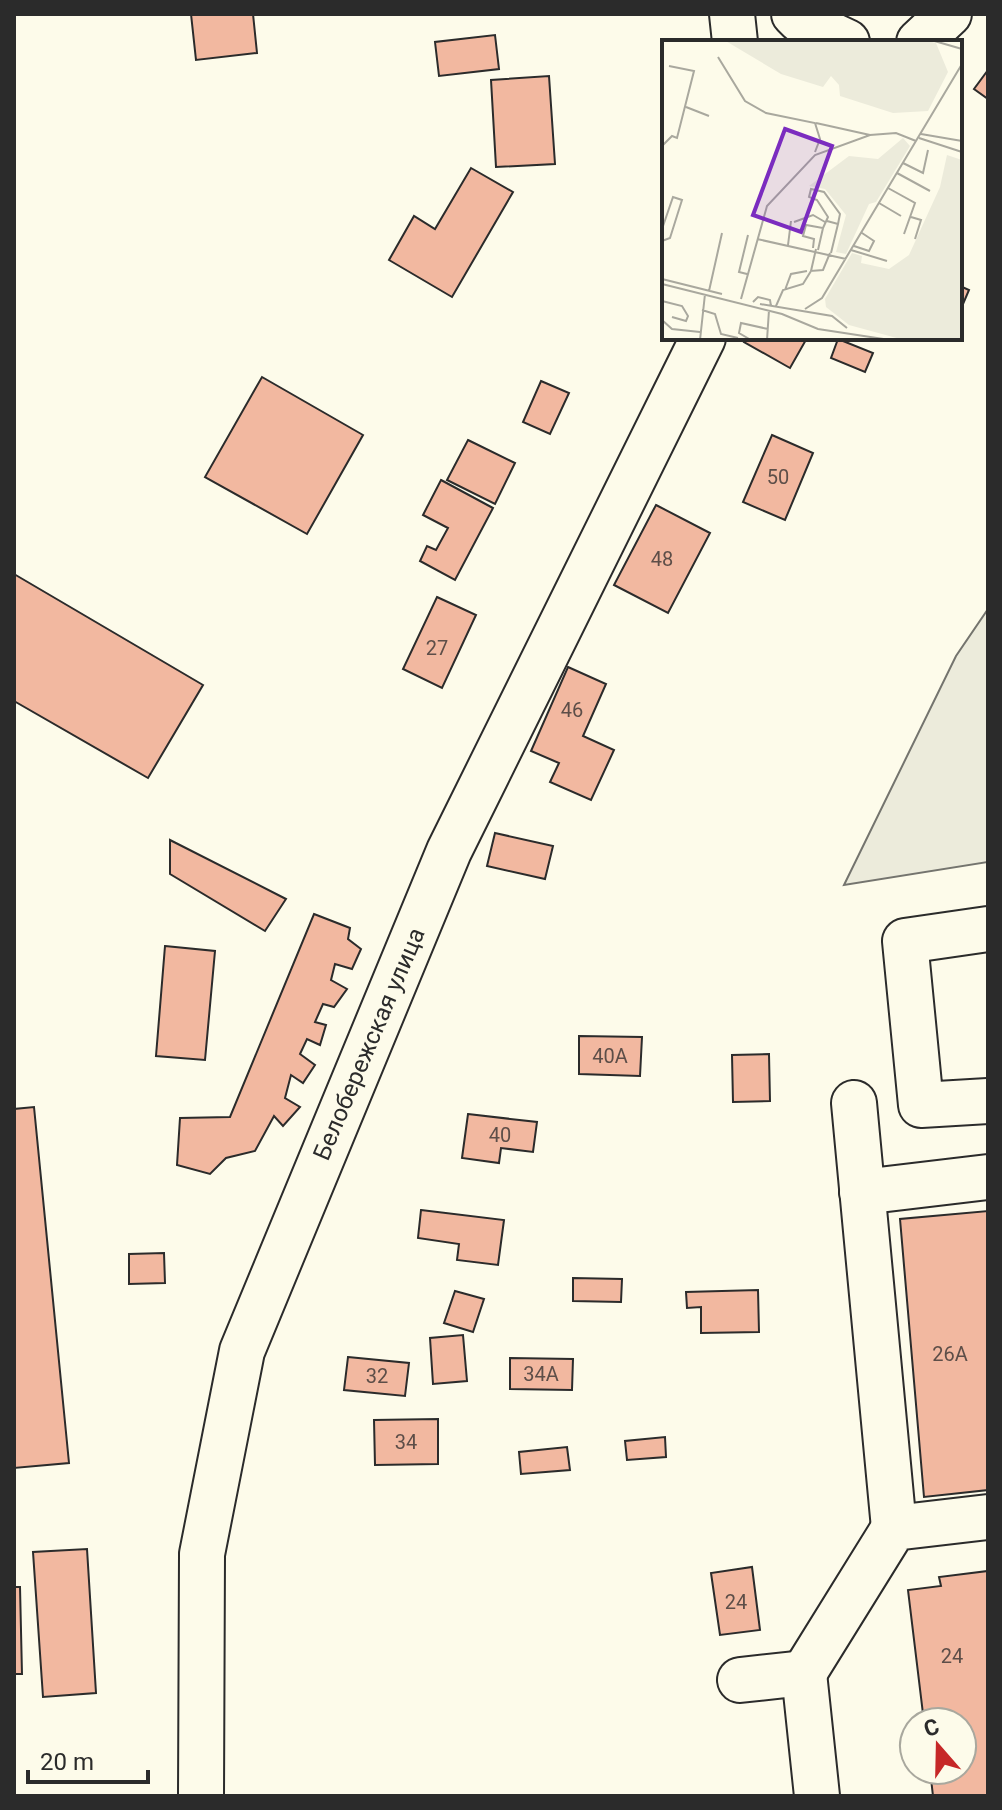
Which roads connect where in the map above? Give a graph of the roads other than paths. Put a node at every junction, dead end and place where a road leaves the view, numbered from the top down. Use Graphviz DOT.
graph roads {
  1 [pos="732,14"];
  2 [pos="794,14"];
  3 [pos="949,14"];
  4 [pos="735,40"];
  5 [pos="843,40"];
  6 [pos="921,40"];
  7 [pos="702,340"];
  8 [pos="988,929"];
  9 [pos="988,1101"];
  10 [pos="854,1103"];
  11 [pos="988,1177"];
  12 [pos="862,1192"];
  13 [pos="988,1517"];
  14 [pos="894,1528"];
  15 [pos="804,1673"];
  16 [pos="740,1680"];
  17 [pos="201,1796"];
  18 [pos="817,1796"];
  1 -- 4 [label="street"];
  2 -- 5 [label="street"];
  3 -- 6 [label="street"];
  7 -- 17 [label="street, Белобережская улица"];
  8 -- 9 [label="street"];
  10 -- 12 [label="street"];
  11 -- 12 [label="street"];
  12 -- 14 [label="street"];
  13 -- 14 [label="street"];
  14 -- 15 [label="street"];
  15 -- 16 [label="street"];
  15 -- 18 [label="street"];
}
